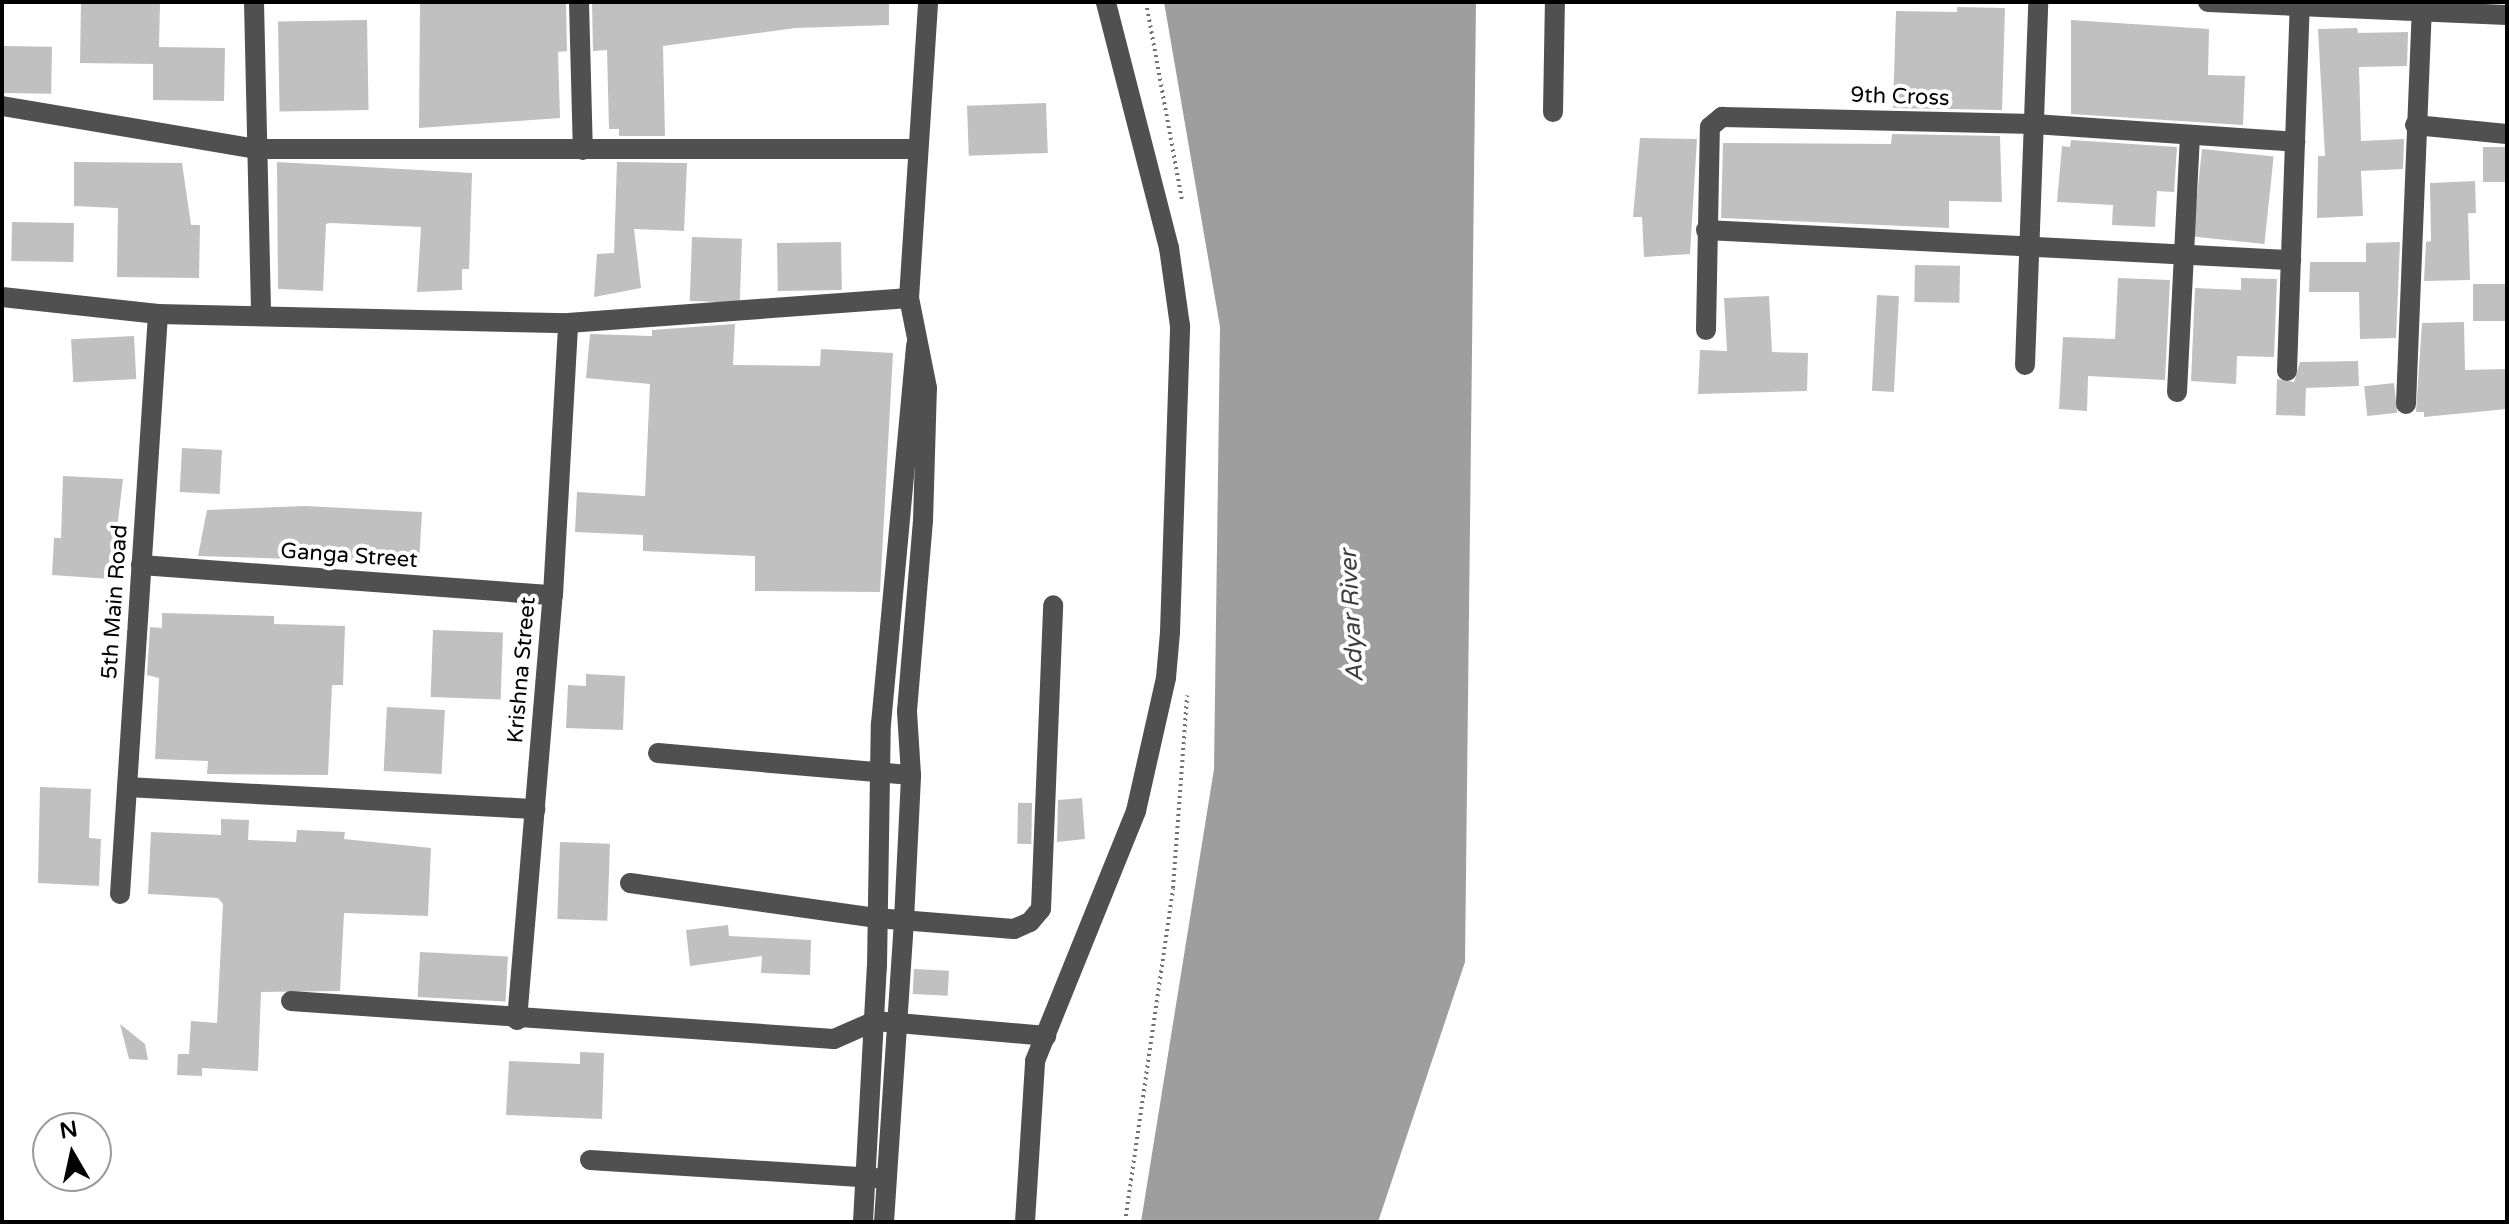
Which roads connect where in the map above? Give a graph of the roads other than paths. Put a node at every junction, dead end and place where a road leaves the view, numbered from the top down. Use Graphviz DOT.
graph roads {
  1 [pos="254,2"];
  2 [pos="579,2"];
  3 [pos="928,2"];
  4 [pos="1106,2"];
  5 [pos="1555,2"];
  6 [pos="2038,2"];
  7 [pos="2208,2"];
  8 [pos="2300,6"];
  9 [pos="2422,12"];
  10 [pos="2507,15"];
  11 [pos="2,106"];
  12 [pos="1553,112"];
  13 [pos="2034,124"];
  14 [pos="2415,125"];
  15 [pos="2507,134"];
  16 [pos="2190,138"];
  17 [pos="2295,142"];
  18 [pos="257,149"];
  19 [pos="918,149"];
  20 [pos="583,150"];
  21 [pos="1706,230"];
  22 [pos="2030,245"];
  23 [pos="2184,254"];
  24 [pos="2291,260"];
  25 [pos="2,297"];
  26 [pos="909,298"];
  27 [pos="158,314"];
  28 [pos="261,316"];
  29 [pos="568,323"];
  30 [pos="1706,330"];
  31 [pos="916,345"];
  32 [pos="2025,365"];
  33 [pos="2287,371"];
  34 [pos="2177,392"];
  35 [pos="2406,404"];
  36 [pos="141,565"];
  37 [pos="898,570"];
  38 [pos="920,573"];
  39 [pos="553,595"];
  40 [pos="1053,605"];
  41 [pos="658,753"];
  42 [pos="911,775"];
  43 [pos="880,776"];
  44 [pos="127,787"];
  45 [pos="535,809"];
  46 [pos="630,883"];
  47 [pos="120,894"];
  48 [pos="876,918"];
  49 [pos="904,920"];
  50 [pos="291,1001"];
  51 [pos="517,1020"];
  52 [pos="875,1021"];
  53 [pos="898,1021"];
  54 [pos="1046,1036"];
  55 [pos="590,1160"];
  56 [pos="877,1178"];
  57 [pos="863,1222"];
  58 [pos="884,1222"];
  59 [pos="1025,1222"];
  1 -- 18 [label="street"];
  2 -- 20 [label="street"];
  3 -- 19 [label="street"];
  4 -- 54 [label="street"];
  5 -- 12 [label="street"];
  6 -- 13 [label="street"];
  7 -- 8 [label="street"];
  8 -- 9 [label="street"];
  8 -- 17 [label="street"];
  9 -- 10 [label="street"];
  9 -- 14 [label="street"];
  11 -- 18 [label="street"];
  13 -- 16 [label="street, 9th Cross"];
  13 -- 21 [label="street, 9th Cross"];
  13 -- 22 [label="street"];
  14 -- 15 [label="street"];
  14 -- 35 [label="street"];
  16 -- 17 [label="street, 9th Cross"];
  16 -- 23 [label="street"];
  17 -- 24 [label="street"];
  18 -- 20 [label="street"];
  18 -- 28 [label="street"];
  19 -- 20 [label="street"];
  19 -- 26 [label="street"];
  21 -- 22 [label="street"];
  21 -- 30 [label="street, 9th Cross"];
  22 -- 23 [label="street"];
  22 -- 32 [label="street"];
  23 -- 24 [label="street"];
  23 -- 34 [label="street"];
  24 -- 33 [label="street"];
  25 -- 27 [label="street"];
  26 -- 29 [label="street"];
  26 -- 31 [label="street"];
  27 -- 28 [label="street"];
  27 -- 36 [label="street, 5th Main Road"];
  28 -- 29 [label="street"];
  29 -- 39 [label="street, Krishna Street"];
  31 -- 37 [label="street"];
  31 -- 38 [label="street"];
  36 -- 39 [label="street, Ganga Street"];
  36 -- 44 [label="street, 5th Main Road"];
  37 -- 38 [label="street"];
  37 -- 43 [label="street"];
  38 -- 42 [label="street"];
  39 -- 45 [label="street, Krishna Street"];
  40 -- 49 [label="street"];
  41 -- 43 [label="street"];
  42 -- 43 [label="street"];
  42 -- 49 [label="street"];
  43 -- 48 [label="street"];
  44 -- 45 [label="street"];
  44 -- 47 [label="street, 5th Main Road"];
  45 -- 51 [label="street, Krishna Street"];
  46 -- 48 [label="street"];
  48 -- 49 [label="street"];
  48 -- 52 [label="street"];
  49 -- 53 [label="street"];
  50 -- 51 [label="street"];
  51 -- 52 [label="street"];
  52 -- 53 [label="street"];
  52 -- 56 [label="street"];
  53 -- 54 [label="street"];
  53 -- 56 [label="street"];
  54 -- 59 [label="street"];
  55 -- 56 [label="street"];
  56 -- 57 [label="street"];
  56 -- 58 [label="street"];
}
